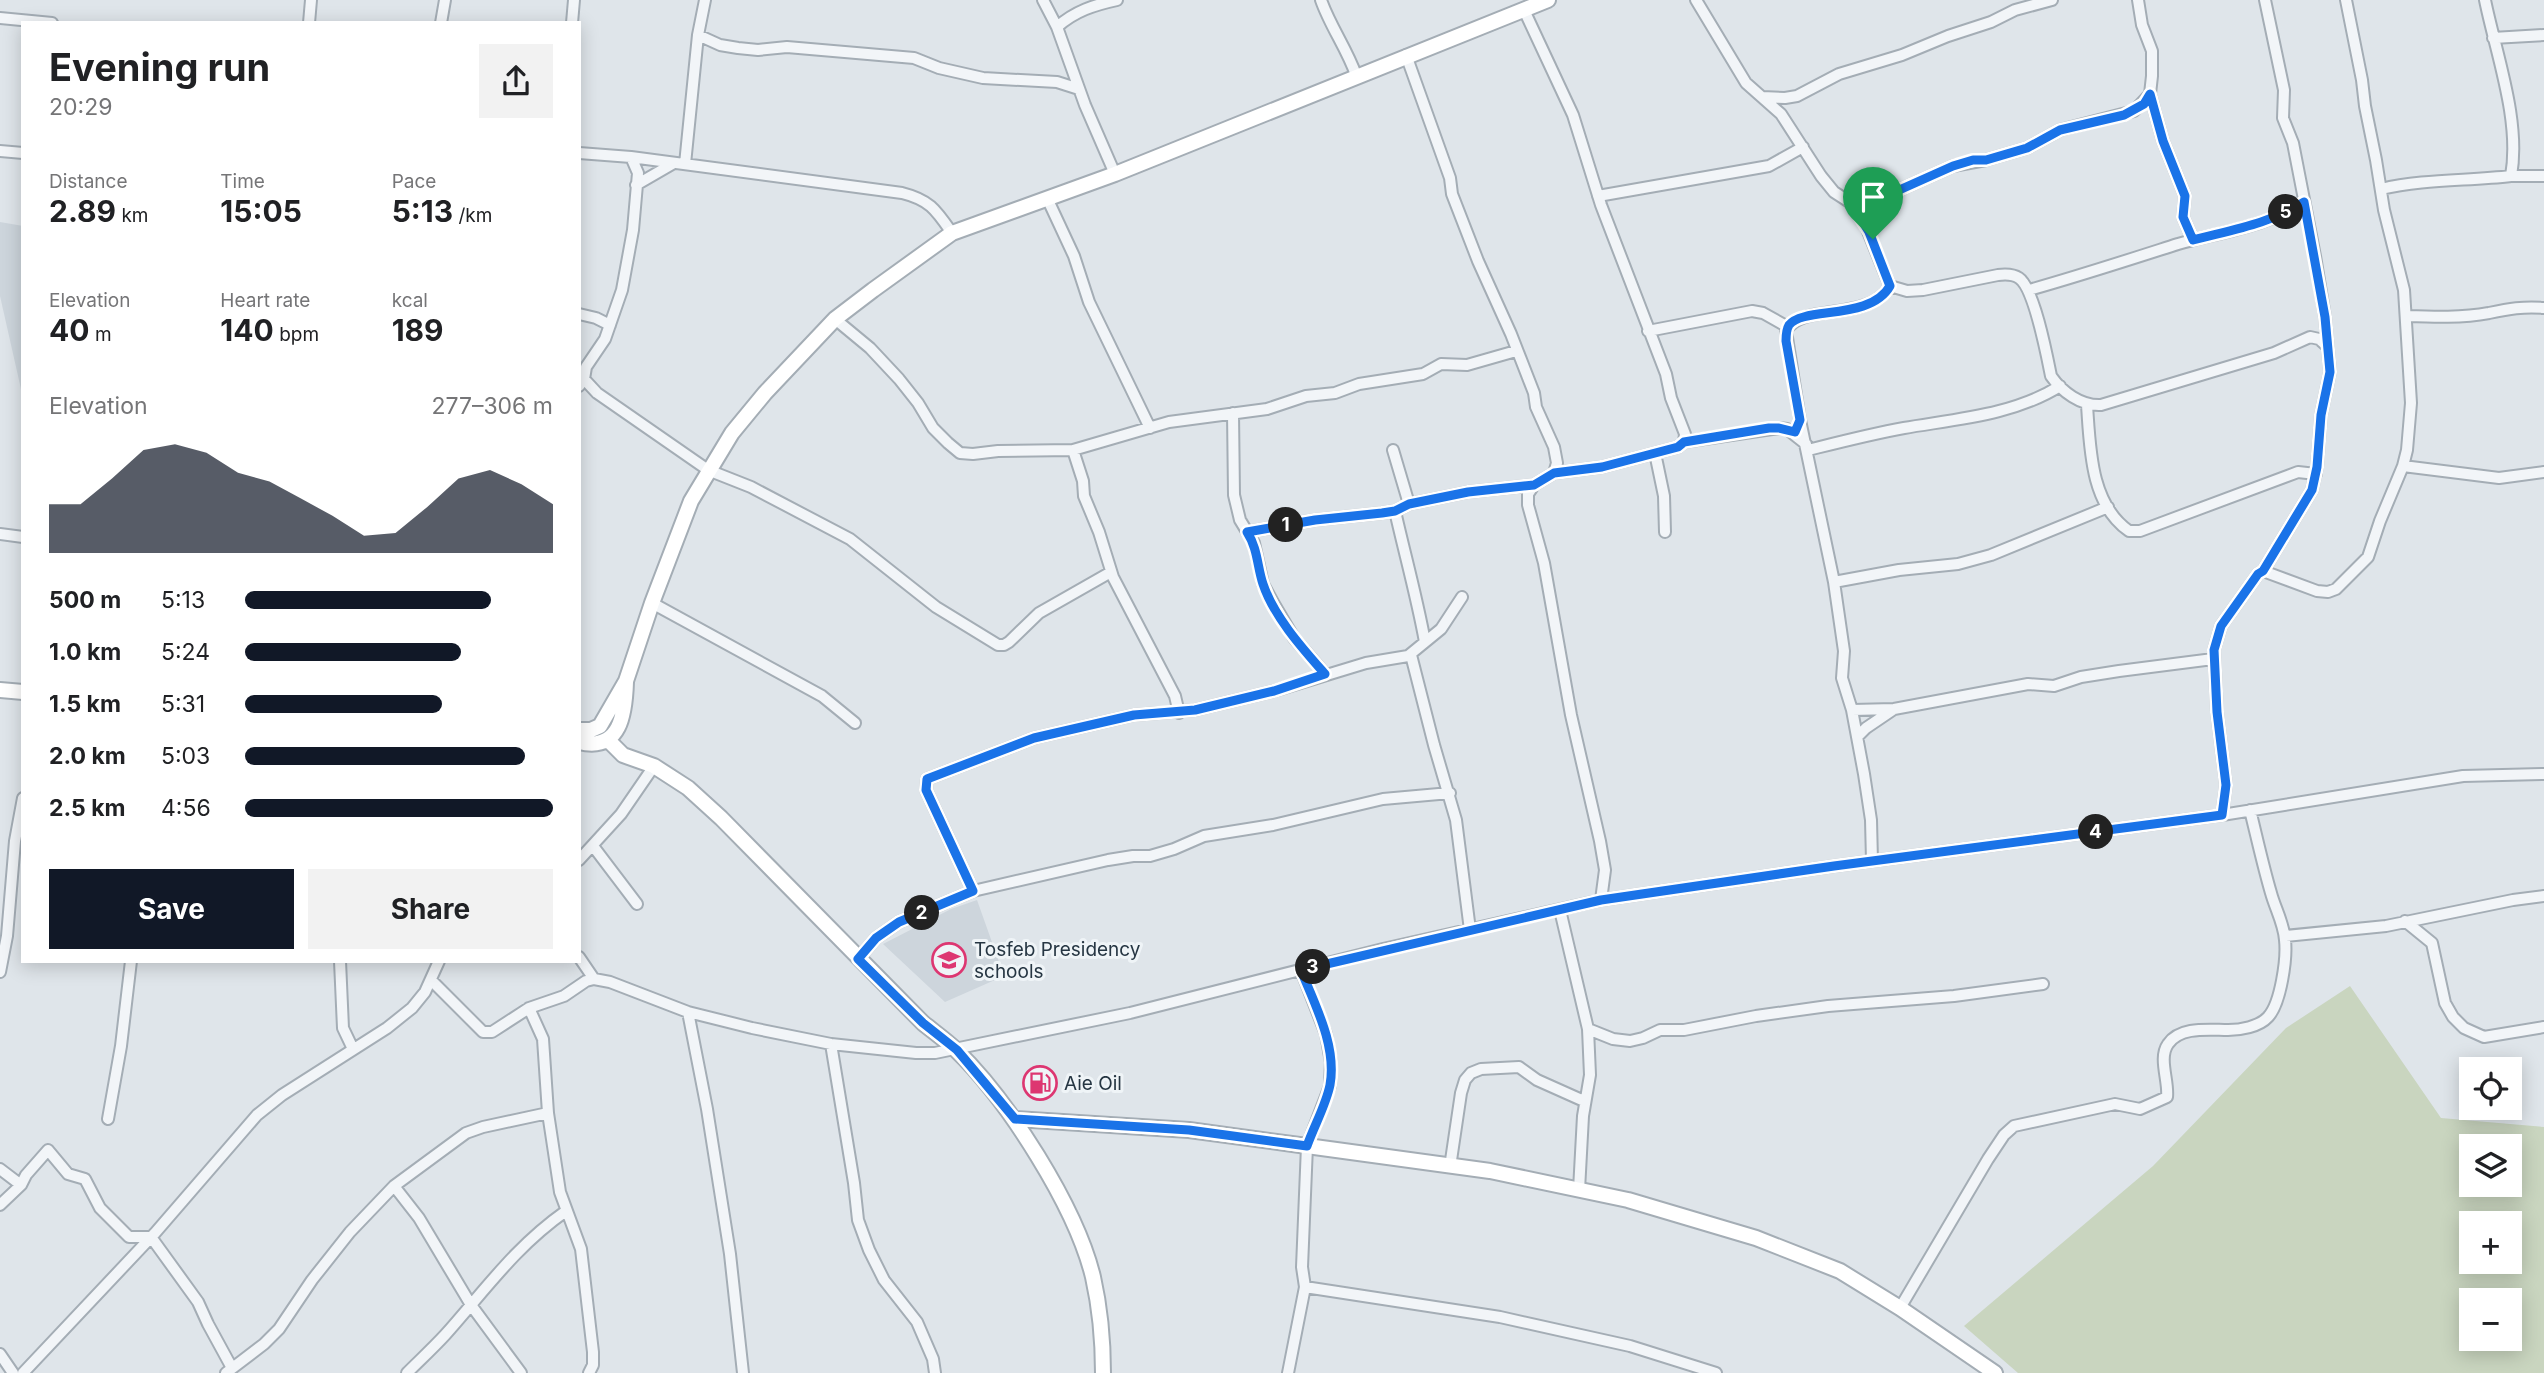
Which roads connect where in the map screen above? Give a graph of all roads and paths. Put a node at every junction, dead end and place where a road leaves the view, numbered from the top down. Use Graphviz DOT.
graph roads {
  1 [pos="311,0"];
  2 [pos="445,0"];
  3 [pos="574,0"];
  4 [pos="705,0"];
  5 [pos="1043,0"];
  6 [pos="1117,0"];
  7 [pos="1321,0"];
  8 [pos="1548,0"];
  9 [pos="1696,0"];
  10 [pos="2052,0"];
  11 [pos="2138,0"];
  12 [pos="2265,0"];
  13 [pos="2346,0"];
  14 [pos="2485,0"];
  15 [pos="1524,10"];
  16 [pos="0,18"];
  17 [pos="31,21"];
  18 [pos="309,21"];
  19 [pos="441,21"];
  20 [pos="572,21"];
  21 [pos="1057,27"];
  22 [pos="698,34"];
  23 [pos="2544,35"];
  24 [pos="2493,38"];
  25 [pos="1406,55"];
  26 [pos="1356,75"];
  27 [pos="1079,89"];
  28 [pos="2150,94"];
  29 [pos="1759,97"];
  30 [pos="1802,147"];
  31 [pos="0,152"];
  32 [pos="21,153"];
  33 [pos="581,153"];
  34 [pos="631,157"];
  35 [pos="680,163"];
  36 [pos="1115,174"];
  37 [pos="2511,176"];
  38 [pos="2544,176"];
  39 [pos="636,185"];
  40 [pos="2381,188"];
  41 [pos="1598,196"];
  42 [pos="1047,198"];
  43 [pos="2304,202"];
  44 [pos="1851,203"];
  45 [pos="952,233"];
  46 [pos="2193,240"];
  47 [pos="1890,286"];
  48 [pos="2029,290"];
  49 [pos="2544,308"];
  50 [pos="581,314"];
  51 [pos="2406,316"];
  52 [pos="835,319"];
  53 [pos="610,325"];
  54 [pos="1788,327"];
  55 [pos="1648,331"];
  56 [pos="2328,347"];
  57 [pos="1516,351"];
  58 [pos="582,383"];
  59 [pos="2060,386"];
  60 [pos="2087,405"];
  61 [pos="1233,413"];
  62 [pos="1800,420"];
  63 [pos="1150,428"];
  64 [pos="1792,433"];
  65 [pos="1684,442"];
  66 [pos="1807,447"];
  67 [pos="1073,450"];
  68 [pos="1393,450"];
  69 [pos="1655,453"];
  70 [pos="2403,466"];
  71 [pos="708,470"];
  72 [pos="2544,472"];
  73 [pos="1554,473"];
  74 [pos="2316,474"];
  75 [pos="1534,485"];
  76 [pos="1409,504"];
  77 [pos="2108,507"];
  78 [pos="1395,511"];
  79 [pos="1665,531"];
  80 [pos="1247,532"];
  81 [pos="0,534"];
  82 [pos="21,537"];
  83 [pos="2263,571"];
  84 [pos="1111,572"];
  85 [pos="1834,582"];
  86 [pos="1462,597"];
  87 [pos="652,603"];
  88 [pos="1425,642"];
  89 [pos="1411,655"];
  90 [pos="2213,659"];
  91 [pos="1325,674"];
  92 [pos="0,680"];
  93 [pos="626,681"];
  94 [pos="21,682"];
  95 [pos="0,690"];
  96 [pos="21,692"];
  97 [pos="1894,709"];
  98 [pos="1852,710"];
  99 [pos="1179,713"];
  100 [pos="855,723"];
  101 [pos="581,730"];
  102 [pos="1857,737"];
  103 [pos="608,740"];
  104 [pos="581,742"];
  105 [pos="654,766"];
  106 [pos="2544,774"];
  107 [pos="1450,793"];
  108 [pos="21,809"];
  109 [pos="2250,810"];
  110 [pos="2222,815"];
  111 [pos="593,846"];
  112 [pos="581,858"];
  113 [pos="1872,861"];
  114 [pos="973,891"];
  115 [pos="2544,896"];
  116 [pos="1601,900"];
  117 [pos="636,904"];
  118 [pos="1560,910"];
  119 [pos="2405,921"];
  120 [pos="1470,930"];
  121 [pos="2285,936"];
  122 [pos="858,959"];
  123 [pos="581,960"];
  124 [pos="131,963"];
  125 [pos="340,963"];
  126 [pos="438,963"];
  127 [pos="1301,970"];
  128 [pos="0,972"];
  129 [pos="594,979"];
  130 [pos="431,980"];
  131 [pos="2043,984"];
  132 [pos="529,1008"];
  133 [pos="688,1012"];
  134 [pos="2544,1027"];
  135 [pos="1588,1029"];
  136 [pos="831,1044"];
  137 [pos="353,1049"];
  138 [pos="957,1050"];
  139 [pos="1584,1101"];
  140 [pos="548,1113"];
  141 [pos="107,1119"];
  142 [pos="1015,1119"];
  143 [pos="1307,1146"];
  144 [pos="1450,1167"];
  145 [pos="0,1169"];
  146 [pos="21,1185"];
  147 [pos="394,1186"];
  148 [pos="1579,1190"];
  149 [pos="0,1205"];
  150 [pos="566,1211"];
  151 [pos="151,1237"];
  152 [pos="1305,1287"];
  153 [pos="471,1305"];
  154 [pos="1900,1308"];
  155 [pos="0,1354"];
  156 [pos="229,1371"];
  157 [pos="25,1372"];
  158 [pos="13,1373"];
  159 [pos="407,1373"];
  160 [pos="521,1373"];
  161 [pos="589,1373"];
  162 [pos="743,1373"];
  163 [pos="936,1373"];
  164 [pos="1103,1373"];
  165 [pos="1288,1373"];
  166 [pos="1717,1373"];
  167 [pos="1995,1373"];
  1 -- 18 [label="street"];
  2 -- 19 [label="street"];
  3 -- 20 [label="street"];
  4 -- 22 [label="street"];
  5 -- 21 [label="street"];
  6 -- 21 [label="street"];
  7 -- 26 [label="street"];
  8 -- 15 [label="street"];
  9 -- 29 [label="street"];
  10 -- 29 [label="street"];
  11 -- 28 [label="street"];
  12 -- 43 [label="street"];
  13 -- 40 [label="street"];
  14 -- 24 [label="street"];
  15 -- 25 [label="street"];
  15 -- 41 [label="street"];
  16 -- 17 [label="street"];
  21 -- 27 [label="street"];
  22 -- 27 [label="street"];
  22 -- 35 [label="street"];
  23 -- 24 [label="street"];
  24 -- 37 [label="street"];
  25 -- 26 [label="street"];
  25 -- 57 [label="street"];
  26 -- 36 [label="street"];
  27 -- 36 [label="street"];
  28 -- 44 [label="street"];
  28 -- 46 [label="street"];
  29 -- 30 [label="street"];
  30 -- 41 [label="street"];
  30 -- 44 [label="street"];
  31 -- 32 [label="street"];
  33 -- 34 [label="street"];
  34 -- 35 [label="street"];
  34 -- 39 [label="street"];
  35 -- 39 [label="street"];
  35 -- 45 [label="street"];
  36 -- 42 [label="street"];
  37 -- 38 [label="street"];
  37 -- 40 [label="street"];
  39 -- 53 [label="street"];
  40 -- 51 [label="street"];
  41 -- 55 [label="street"];
  42 -- 45 [label="street"];
  42 -- 63 [label="street"];
  43 -- 46 [label="street"];
  43 -- 56 [label="street"];
  44 -- 47 [label="street"];
  45 -- 52 [label="street"];
  46 -- 48 [label="street"];
  47 -- 48 [label="street"];
  47 -- 54 [label="street"];
  48 -- 59 [label="street"];
  49 -- 51 [label="street"];
  50 -- 53 [label="street"];
  51 -- 70 [label="street"];
  52 -- 67 [label="street"];
  52 -- 71 [label="street"];
  53 -- 58 [label="street"];
  54 -- 55 [label="street"];
  54 -- 62 [label="street"];
  55 -- 65 [label="street"];
  56 -- 60 [label="street"];
  56 -- 74 [label="street"];
  57 -- 61 [label="street"];
  57 -- 73 [label="street"];
  58 -- 71 [label="street"];
  59 -- 60 [label="street"];
  59 -- 66 [label="street"];
  60 -- 77 [label="street"];
  61 -- 63 [label="street"];
  61 -- 80 [label="street"];
  62 -- 64 [label="street"];
  62 -- 66 [label="street"];
  63 -- 67 [label="street"];
  64 -- 65 [label="street"];
  64 -- 66 [label="street"];
  65 -- 69 [label="street"];
  66 -- 85 [label="street"];
  67 -- 84 [label="street"];
  68 -- 76 [label="street"];
  69 -- 73 [label="street"];
  69 -- 79 [label="street"];
  70 -- 72 [label="street"];
  70 -- 83 [label="street"];
  71 -- 84 [label="street"];
  71 -- 87 [label="street"];
  73 -- 75 [label="street"];
  74 -- 77 [label="street"];
  74 -- 83 [label="street"];
  75 -- 76 [label="street"];
  75 -- 116 [label="street"];
  76 -- 78 [label="street"];
  77 -- 85 [label="street"];
  78 -- 80 [label="street"];
  78 -- 88 [label="street"];
  80 -- 91 [label="street"];
  81 -- 82 [label="street"];
  83 -- 90 [label="street"];
  84 -- 99 [label="street"];
  85 -- 98 [label="street"];
  86 -- 88 [label="street"];
  87 -- 93 [label="street"];
  87 -- 100 [label="street"];
  88 -- 89 [label="street"];
  89 -- 91 [label="street"];
  89 -- 107 [label="street"];
  90 -- 97 [label="street"];
  90 -- 110 [label="street"];
  91 -- 99 [label="street"];
  92 -- 94 [label="street"];
  93 -- 101 [label="street"];
  93 -- 103 [label="street"];
  95 -- 96 [label="street"];
  97 -- 98 [label="street"];
  97 -- 102 [label="street"];
  98 -- 102 [label="street"];
  99 -- 114 [label="street"];
  102 -- 113 [label="street"];
  103 -- 104 [label="street"];
  103 -- 105 [label="street"];
  105 -- 111 [label="street"];
  105 -- 122 [label="street"];
  106 -- 109 [label="street"];
  107 -- 114 [label="street"];
  107 -- 120 [label="street"];
  108 -- 128 [label="street"];
  109 -- 110 [label="street"];
  109 -- 121 [label="street"];
  110 -- 113 [label="street"];
  111 -- 112 [label="street"];
  111 -- 117 [label="street"];
  113 -- 116 [label="street"];
  114 -- 122 [label="street"];
  115 -- 119 [label="street"];
  116 -- 118 [label="street"];
  118 -- 120 [label="street"];
  118 -- 135 [label="street"];
  119 -- 121 [label="street"];
  119 -- 134 [label="street"];
  120 -- 127 [label="street"];
  121 -- 154 [label="street"];
  122 -- 138 [label="street"];
  123 -- 129 [label="street"];
  124 -- 141 [label="street"];
  125 -- 137 [label="street"];
  126 -- 130 [label="street"];
  127 -- 138 [label="street"];
  127 -- 143 [label="street"];
  129 -- 132 [label="street"];
  129 -- 133 [label="street"];
  130 -- 132 [label="street"];
  130 -- 137 [label="street"];
  131 -- 135 [label="street"];
  132 -- 140 [label="street"];
  133 -- 136 [label="street"];
  133 -- 162 [label="street"];
  135 -- 139 [label="street"];
  136 -- 138 [label="street"];
  136 -- 163 [label="street"];
  137 -- 151 [label="street"];
  138 -- 142 [label="street"];
  139 -- 144 [label="street"];
  139 -- 148 [label="street"];
  140 -- 147 [label="street"];
  140 -- 150 [label="street"];
  142 -- 143 [label="street"];
  142 -- 164 [label="street"];
  143 -- 144 [label="street"];
  143 -- 152 [label="street"];
  144 -- 148 [label="street"];
  145 -- 146 [label="street"];
  146 -- 149 [label="street"];
  146 -- 151 [label="street"];
  147 -- 153 [label="street"];
  147 -- 156 [label="street"];
  148 -- 154 [label="street"];
  150 -- 153 [label="street"];
  150 -- 161 [label="street"];
  151 -- 156 [label="street"];
  151 -- 157 [label="street"];
  152 -- 165 [label="street"];
  152 -- 166 [label="street"];
  153 -- 159 [label="street"];
  153 -- 160 [label="street"];
  154 -- 167 [label="street"];
  155 -- 158 [label="street"];
}
